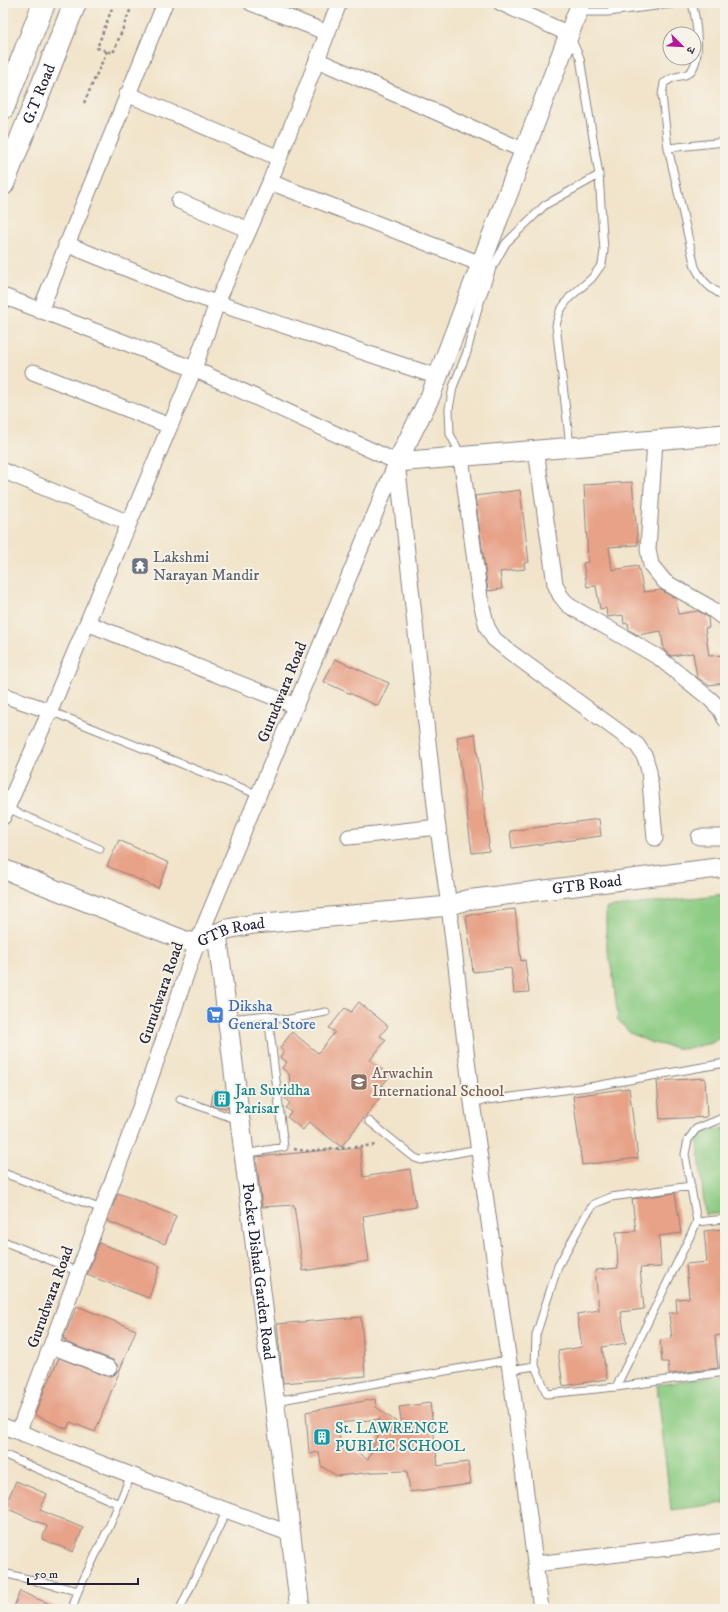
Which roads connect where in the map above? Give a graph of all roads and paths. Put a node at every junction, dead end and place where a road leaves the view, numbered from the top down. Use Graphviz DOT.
graph roads {
  1 [pos="44,3"];
  2 [pos="75,3"];
  3 [pos="114,3"];
  4 [pos="133,3"];
  5 [pos="165,3"];
  6 [pos="251,3"];
  7 [pos="340,3"];
  8 [pos="501,3"];
  9 [pos="680,3"];
  10 [pos="692,3"];
  11 [pos="579,8"];
  12 [pos="328,33"];
  13 [pos="569,34"];
  14 [pos="107,51"];
  15 [pos="317,60"];
  16 [pos="127,94"];
  17 [pos="84,103"];
  18 [pos="3,108"];
  19 [pos="725,142"];
  20 [pos="668,148"];
  21 [pos="525,151"];
  22 [pos="279,158"];
  23 [pos="600,175"];
  24 [pos="270,182"];
  25 [pos="3,184"];
  26 [pos="179,201"];
  27 [pos="249,230"];
  28 [pos="66,244"];
  29 [pos="481,264"];
  30 [pos="3,296"];
  31 [pos="725,297"];
  32 [pos="217,303"];
  33 [pos="40,311"];
  34 [pos="194,369"];
  35 [pos="33,372"];
  36 [pos="438,377"];
  37 [pos="170,426"];
  38 [pos="725,434"];
  39 [pos="655,440"];
  40 [pos="570,447"];
  41 [pos="536,450"];
  42 [pos="461,457"];
  43 [pos="397,462"];
  44 [pos="4,471"];
  45 [pos="129,523"];
  46 [pos="725,619"];
  47 [pos="87,623"];
  48 [pos="3,695"];
  49 [pos="296,706"];
  50 [pos="50,711"];
  51 [pos="725,719"];
  52 [pos="259,795"];
  53 [pos="4,810"];
  54 [pos="438,827"];
  55 [pos="699,837"];
  56 [pos="725,837"];
  57 [pos="348,838"];
  58 [pos="655,838"];
  59 [pos="100,849"];
  60 [pos="725,867"];
  61 [pos="3,869"];
  62 [pos="725,878"];
  63 [pos="449,906"];
  64 [pos="216,933"];
  65 [pos="197,943"];
  66 [pos="326,1012"];
  67 [pos="268,1015"];
  68 [pos="227,1020"];
  69 [pos="725,1063"];
  70 [pos="180,1099"];
  71 [pos="472,1102"];
  72 [pos="725,1117"];
  73 [pos="240,1121"];
  74 [pos="369,1121"];
  75 [pos="376,1144"];
  76 [pos="284,1146"];
  77 [pos="478,1149"];
  78 [pos="244,1154"];
  79 [pos="3,1172"];
  80 [pos="691,1186"];
  81 [pos="102,1209"];
  82 [pos="725,1219"];
  83 [pos="697,1222"];
  84 [pos="3,1241"];
  85 [pos="79,1272"];
  86 [pos="51,1346"];
  87 [pos="725,1354"];
  88 [pos="509,1365"];
  89 [pos="535,1366"];
  90 [pos="109,1368"];
  91 [pos="724,1372"];
  92 [pos="616,1387"];
  93 [pos="274,1401"];
  94 [pos="3,1426"];
  95 [pos="19,1431"];
  96 [pos="3,1454"];
  97 [pos="131,1475"];
  98 [pos="119,1504"];
  99 [pos="227,1510"];
  100 [pos="290,1534"];
  101 [pos="725,1541"];
  102 [pos="536,1564"];
  103 [pos="3,1572"];
  104 [pos="78,1591"];
  105 [pos="72,1609"];
  106 [pos="180,1609"];
  107 [pos="300,1609"];
  108 [pos="541,1609"];
  1 -- 18 [label="highway, G.T Road"];
  2 -- 25 [label="highway, G.T Road"];
  3 -- 14 [label="path"];
  4 -- 14 [label="path"];
  5 -- 16 [label="street"];
  6 -- 12 [label="street"];
  7 -- 12 [label="street"];
  8 -- 13 [label="street"];
  9 -- 11 [label="lane"];
  10 -- 20 [label="lane"];
  11 -- 13 [label="street"];
  12 -- 15 [label="street"];
  13 -- 21 [label="street"];
  13 -- 23 [label="lane"];
  14 -- 17 [label="path"];
  15 -- 21 [label="street"];
  15 -- 22 [label="street"];
  16 -- 22 [label="street"];
  16 -- 28 [label="street"];
  19 -- 20 [label="lane"];
  20 -- 31 [label="lane"];
  21 -- 29 [label="street"];
  22 -- 24 [label="street"];
  23 -- 40 [label="lane"];
  23 -- 42 [label="lane"];
  24 -- 27 [label="street"];
  24 -- 29 [label="street"];
  26 -- 27 [label="street"];
  27 -- 32 [label="street"];
  28 -- 32 [label="street"];
  28 -- 33 [label="street"];
  29 -- 36 [label="street"];
  30 -- 33 [label="street"];
  32 -- 34 [label="street"];
  32 -- 36 [label="street"];
  33 -- 34 [label="street"];
  34 -- 37 [label="street"];
  34 -- 43 [label="street"];
  35 -- 37 [label="street"];
  36 -- 43 [label="street"];
  37 -- 45 [label="street"];
  38 -- 39 [label="street"];
  39 -- 40 [label="street"];
  39 -- 46 [label="street"];
  40 -- 41 [label="street"];
  41 -- 42 [label="street"];
  41 -- 51 [label="street"];
  42 -- 43 [label="street"];
  42 -- 58 [label="street"];
  43 -- 49 [label="street, Gurudwara Road"];
  43 -- 54 [label="street"];
  44 -- 45 [label="street"];
  45 -- 47 [label="street"];
  47 -- 49 [label="street"];
  47 -- 50 [label="street"];
  48 -- 50 [label="street"];
  49 -- 52 [label="street, Gurudwara Road"];
  50 -- 52 [label="lane"];
  50 -- 53 [label="street"];
  52 -- 65 [label="street, Gurudwara Road"];
  53 -- 59 [label="lane"];
  54 -- 57 [label="street"];
  54 -- 63 [label="street"];
  55 -- 56 [label="street"];
  60 -- 63 [label="street, GTB Road"];
  61 -- 65 [label="street, GTB Road"];
  62 -- 63 [label="street, GTB Road"];
  63 -- 64 [label="street, GTB Road"];
  63 -- 71 [label="street"];
  64 -- 65 [label="street, GTB Road"];
  64 -- 68 [label="street, Pocket Dishad Garden Road"];
  65 -- 81 [label="street, Gurudwara Road"];
  66 -- 67 [label="lane"];
  67 -- 68 [label="lane"];
  67 -- 76 [label="lane"];
  68 -- 73 [label="street, Pocket Dishad Garden Road"];
  69 -- 71 [label="lane"];
  70 -- 73 [label="lane"];
  71 -- 77 [label="street"];
  72 -- 80 [label="lane"];
  73 -- 78 [label="street, Pocket Dishad Garden Road"];
  74 -- 77 [label="lane"];
  75 -- 76 [label="path"];
  76 -- 78 [label="lane"];
  77 -- 88 [label="street"];
  78 -- 93 [label="street, Pocket Dishad Garden Road"];
  79 -- 81 [label="lane"];
  80 -- 83 [label="lane"];
  80 -- 89 [label="lane"];
  81 -- 85 [label="street, Gurudwara Road"];
  82 -- 83 [label="lane"];
  83 -- 92 [label="lane"];
  84 -- 85 [label="lane"];
  85 -- 86 [label="street, Gurudwara Road"];
  86 -- 90 [label="street"];
  86 -- 95 [label="street, Gurudwara Road"];
  87 -- 91 [label="lane"];
  88 -- 89 [label="lane"];
  88 -- 93 [label="lane"];
  88 -- 102 [label="street"];
  89 -- 92 [label="lane"];
  91 -- 92 [label="lane"];
  93 -- 100 [label="street, Pocket Dishad Garden Road"];
  94 -- 95 [label="street"];
  95 -- 97 [label="street"];
  96 -- 98 [label="lane"];
  97 -- 98 [label="lane"];
  97 -- 99 [label="street"];
  98 -- 104 [label="lane"];
  99 -- 100 [label="street"];
  99 -- 106 [label="lane"];
  100 -- 107 [label="street, Pocket Dishad Garden Road"];
  101 -- 102 [label="street"];
  102 -- 108 [label="street"];
  103 -- 104 [label="lane"];
  104 -- 105 [label="lane"];
}
